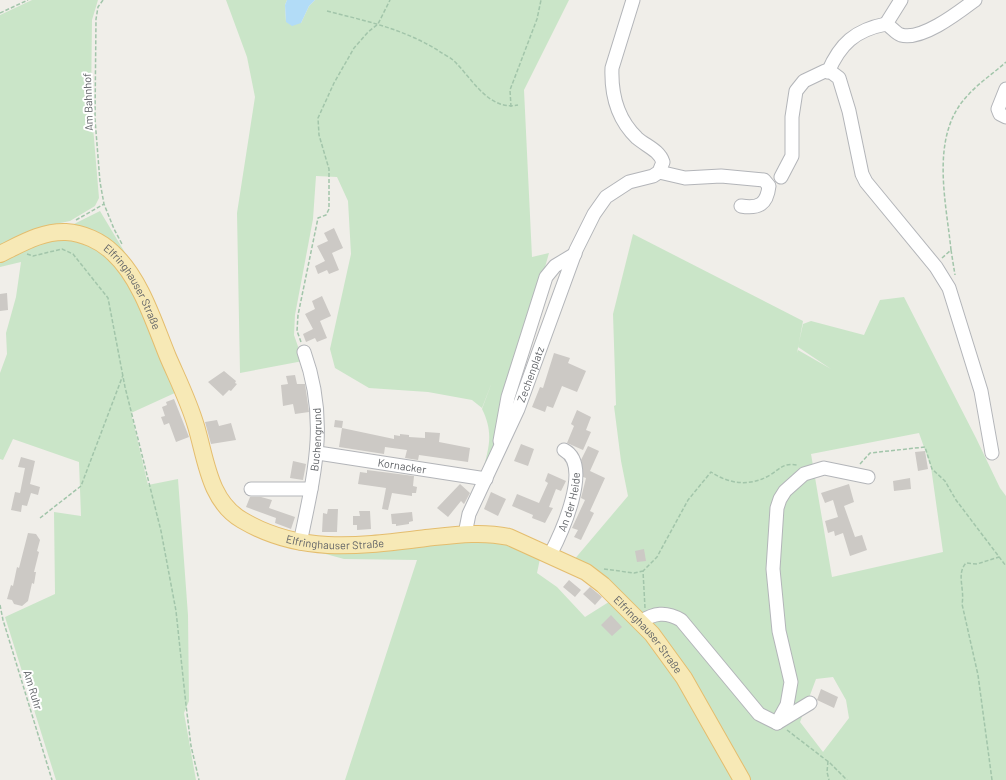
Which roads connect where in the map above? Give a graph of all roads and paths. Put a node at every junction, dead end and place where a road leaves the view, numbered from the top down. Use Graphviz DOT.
graph roads {
  1 [pos="28,0"];
  2 [pos="103,0"];
  3 [pos="390,0"];
  4 [pos="541,0"];
  5 [pos="633,0"];
  6 [pos="901,0"];
  7 [pos="975,0"];
  8 [pos="328,11"];
  9 [pos="0,13"];
  10 [pos="378,24"];
  11 [pos="886,24"];
  12 [pos="1006,62"];
  13 [pos="828,72"];
  14 [pos="1006,89"];
  15 [pos="518,105"];
  16 [pos="511,107"];
  17 [pos="1006,117"];
  18 [pos="659,172"];
  19 [pos="796,175"];
  20 [pos="781,177"];
  21 [pos="765,182"];
  22 [pos="104,204"];
  23 [pos="741,206"];
  24 [pos="76,220"];
  25 [pos="20,245"];
  26 [pos="123,246"];
  27 [pos="576,252"];
  28 [pos="0,254"];
  29 [pos="934,264"];
  30 [pos="304,352"];
  31 [pos="124,374"];
  32 [pos="500,450"];
  33 [pos="564,450"];
  34 [pos="318,452"];
  35 [pos="992,453"];
  36 [pos="813,470"];
  37 [pos="852,474"];
  38 [pos="868,477"];
  39 [pos="486,479"];
  40 [pos="311,489"];
  41 [pos="251,490"];
  42 [pos="40,518"];
  43 [pos="465,534"];
  44 [pos="300,543"];
  45 [pos="550,555"];
  46 [pos="999,557"];
  47 [pos="1006,566"];
  48 [pos="643,571"];
  49 [pos="586,572"];
  50 [pos="0,605"];
  51 [pos="643,620"];
  52 [pos="810,703"];
  53 [pos="776,723"];
  54 [pos="828,762"];
  55 [pos="52,780"];
  56 [pos="198,780"];
  57 [pos="742,780"];
  58 [pos="829,780"];
  59 [pos="847,780"];
  60 [pos="992,780"];
  1 -- 9 [label="path"];
  2 -- 22 [label="path, Am Bahnhof"];
  3 -- 10 [label="path"];
  4 -- 16 [label="path"];
  5 -- 18 [label="street"];
  6 -- 11 [label="street"];
  7 -- 11 [label="street"];
  8 -- 10 [label="path"];
  10 -- 16 [label="path"];
  10 -- 30 [label="path"];
  11 -- 13 [label="street"];
  12 -- 29 [label="path"];
  13 -- 20 [label="street"];
  13 -- 29 [label="street"];
  14 -- 17 [label="street"];
  15 -- 16 [label="path"];
  18 -- 21 [label="street"];
  18 -- 27 [label="street, Zechenplatz"];
  19 -- 20 [label="street"];
  20 -- 21 [label="street"];
  21 -- 23 [label="street"];
  22 -- 24 [label="path"];
  22 -- 26 [label="path, Am Bahnhof"];
  25 -- 28 [label="main road, Elfringhauser Straße"];
  25 -- 31 [label="path"];
  25 -- 44 [label="main road, Elfringhauser Straße"];
  27 -- 32 [label="street, Zechenplatz"];
  27 -- 32 [label="street"];
  29 -- 35 [label="street"];
  30 -- 34 [label="street, Buchengrund"];
  31 -- 42 [label="path"];
  31 -- 56 [label="path"];
  32 -- 39 [label="street, Zechenplatz"];
  33 -- 45 [label="street, An der Heide"];
  34 -- 39 [label="street, Kornacker"];
  34 -- 40 [label="street, Buchengrund"];
  36 -- 37 [label="street"];
  36 -- 48 [label="path"];
  36 -- 53 [label="street"];
  37 -- 38 [label="street"];
  37 -- 46 [label="path"];
  39 -- 43 [label="street, Zechenplatz"];
  40 -- 41 [label="street"];
  40 -- 44 [label="street, Buchengrund"];
  43 -- 44 [label="main road, Elfringhauser Straße"];
  43 -- 45 [label="main road, Elfringhauser Straße"];
  45 -- 49 [label="main road, Elfringhauser Straße"];
  46 -- 47 [label="path"];
  46 -- 60 [label="path"];
  48 -- 49 [label="path"];
  48 -- 51 [label="path"];
  49 -- 51 [label="main road, Elfringhauser Straße"];
  50 -- 55 [label="path, Am Ruhr"];
  51 -- 53 [label="street"];
  51 -- 57 [label="main road, Elfringhauser Straße"];
  52 -- 53 [label="street"];
  53 -- 54 [label="path"];
  54 -- 58 [label="path"];
  54 -- 59 [label="path"];
}
